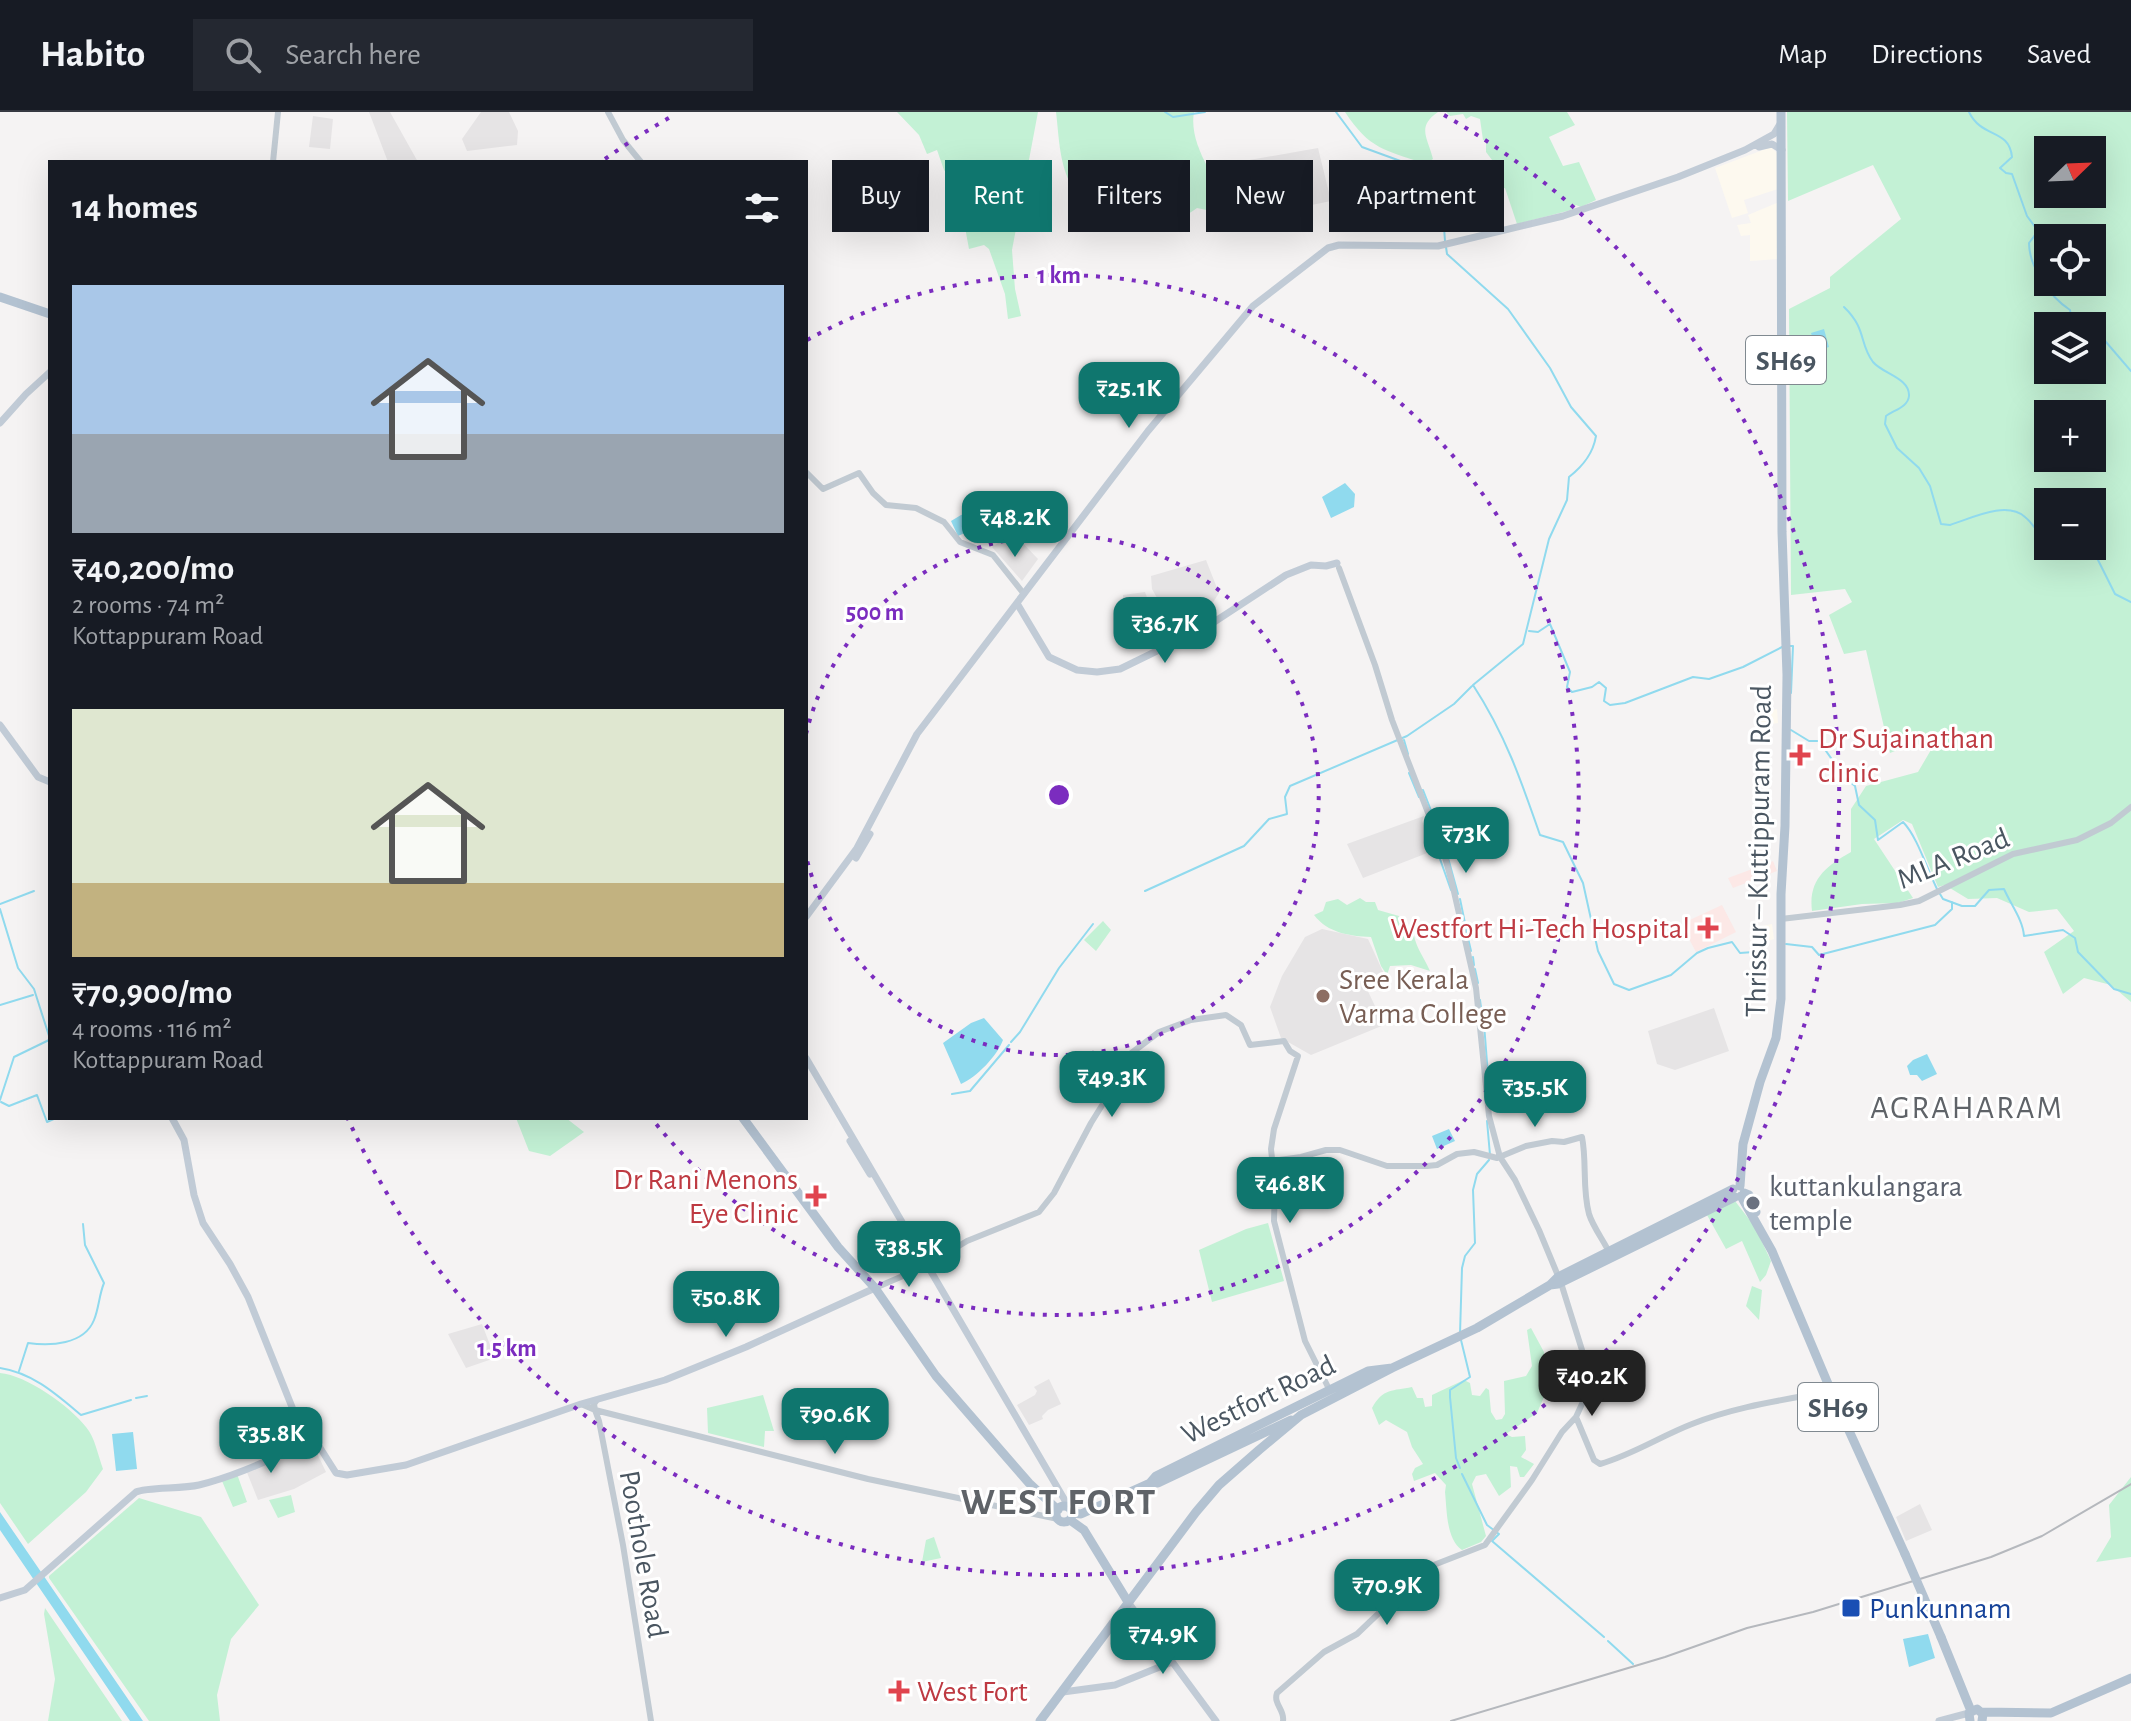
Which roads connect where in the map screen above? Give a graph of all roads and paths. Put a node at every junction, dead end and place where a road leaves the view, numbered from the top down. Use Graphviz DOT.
graph roads {
  1 [pos="278,112"];
  2 [pos="608,112"];
  3 [pos="1783,115"];
  4 [pos="1745,150"];
  5 [pos="1782,150"];
  6 [pos="273,160"];
  7 [pos="639,160"];
  8 [pos="0,297"];
  9 [pos="48,313"];
  10 [pos="48,374"];
  11 [pos="0,423"];
  12 [pos="808,474"];
  13 [pos="1337,566"];
  14 [pos="1024,594"];
  15 [pos="1018,605"];
  16 [pos="1785,607"];
  17 [pos="0,725"];
  18 [pos="48,781"];
  19 [pos="2131,807"];
  20 [pos="809,916"];
  21 [pos="1781,919"];
  22 [pos="808,1062"];
  23 [pos="808,1069"];
  24 [pos="828,1101"];
  25 [pos="173,1120"];
  26 [pos="744,1120"];
  27 [pos="1500,1157"];
  28 [pos="1272,1161"];
  29 [pos="1739,1192"];
  30 [pos="1610,1254"];
  31 [pos="927,1265"];
  32 [pos="1556,1282"];
  33 [pos="875,1288"];
  34 [pos="1392,1368"];
  35 [pos="1330,1391"];
  36 [pos="1831,1391"];
  37 [pos="596,1401"];
  38 [pos="1318,1402"];
  39 [pos="581,1404"];
  40 [pos="595,1410"];
  41 [pos="1299,1411"];
  42 [pos="1576,1417"];
  43 [pos="312,1441"];
  44 [pos="1101,1505"];
  45 [pos="1058,1514"];
  46 [pos="1071,1514"];
  47 [pos="1084,1530"];
  48 [pos="0,1598"];
  49 [pos="1128,1602"];
  50 [pos="1171,1664"];
  51 [pos="2131,1678"];
  52 [pos="1063,1692"];
  53 [pos="1974,1714"];
  54 [pos="651,1721"];
  55 [pos="1040,1721"];
  56 [pos="1214,1721"];
  57 [pos="1283,1721"];
  58 [pos="1939,1721"];
  1 -- 6 [label="street"];
  2 -- 7 [label="street"];
  3 -- 4 [label="main road"];
  3 -- 5 [label="main road, Thrissur – Kuttippuram Road"];
  3 -- 16 [label="main road, Thrissur – Kuttippuram Road / SH69"];
  4 -- 5 [label="main road"];
  4 -- 14 [label="main road"];
  5 -- 16 [label="main road, Thrissur – Kuttippuram Road"];
  8 -- 9 [label="main road"];
  10 -- 11 [label="main road"];
  12 -- 14 [label="street"];
  13 -- 15 [label="main road"];
  13 -- 27 [label="street"];
  14 -- 15 [label="main road"];
  15 -- 20 [label="main road"];
  16 -- 21 [label="main road, Thrissur – Kuttippuram Road / SH69"];
  17 -- 18 [label="main road"];
  19 -- 21 [label="street, MLA Road"];
  21 -- 29 [label="main road, Thrissur – Kuttippuram Road / SH69"];
  22 -- 24 [label="main road"];
  23 -- 24 [label="main road"];
  24 -- 31 [label="main road"];
  25 -- 43 [label="main road"];
  26 -- 33 [label="main road"];
  27 -- 28 [label="street"];
  27 -- 30 [label="street"];
  27 -- 32 [label="street"];
  28 -- 31 [label="street"];
  28 -- 35 [label="street"];
  29 -- 30 [label="main road"];
  29 -- 36 [label="main road, SH69"];
  30 -- 32 [label="main road"];
  31 -- 33 [label="street"];
  31 -- 46 [label="main road"];
  32 -- 34 [label="main road"];
  32 -- 42 [label="street"];
  33 -- 37 [label="main road"];
  33 -- 45 [label="main road"];
  34 -- 35 [label="main road, Westfort Road"];
  34 -- 38 [label="main road"];
  35 -- 38 [label="main road, Westfort Road"];
  36 -- 42 [label="street"];
  36 -- 53 [label="main road, SH69, bridge"];
  37 -- 39 [label="main road"];
  37 -- 40 [label="street, Poothole Road"];
  38 -- 41 [label="main road, Westfort Road"];
  39 -- 40 [label="street"];
  39 -- 43 [label="main road"];
  40 -- 45 [label="street"];
  40 -- 54 [label="street, Poothole Road"];
  41 -- 44 [label="main road, Westfort Road"];
  41 -- 49 [label="main road"];
  42 -- 57 [label="street"];
  43 -- 48 [label="main road"];
  44 -- 46 [label="main road, Westfort Road"];
  44 -- 47 [label="main road"];
  45 -- 46 [label="main road"];
  46 -- 47 [label="main road"];
  47 -- 49 [label="main road"];
  49 -- 50 [label="main road"];
  49 -- 52 [label="main road"];
  50 -- 52 [label="main road"];
  50 -- 56 [label="main road"];
  51 -- 53 [label="main road"];
  52 -- 55 [label="main road"];
  53 -- 58 [label="main road"];
}
